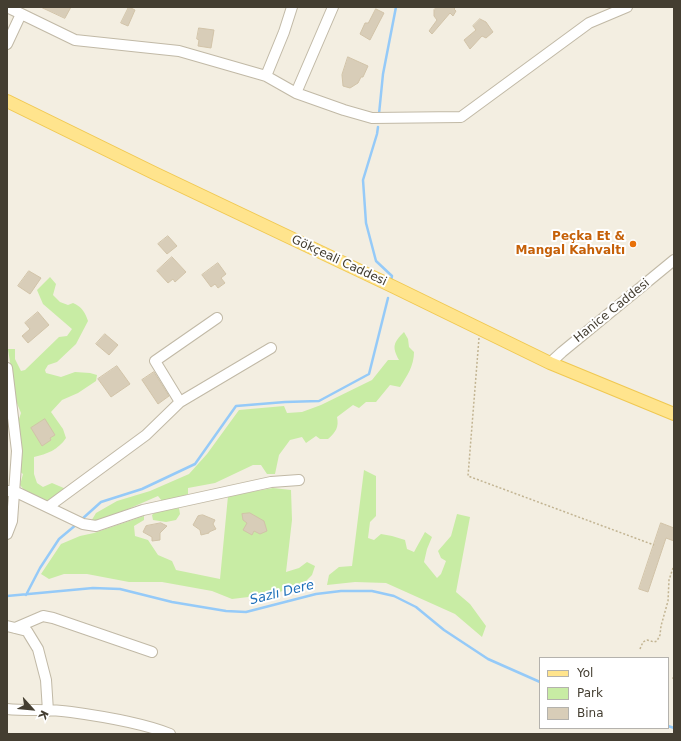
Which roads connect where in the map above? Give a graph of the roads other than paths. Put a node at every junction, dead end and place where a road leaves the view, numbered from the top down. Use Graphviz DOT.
graph roads {
  1 [pos="7,7"];
  2 [pos="292,7"];
  3 [pos="333,7"];
  4 [pos="627,7"];
  5 [pos="21,14"];
  6 [pos="7,44"];
  7 [pos="266,76"];
  8 [pos="296,93"];
  9 [pos="10,103"];
  10 [pos="674,260"];
  11 [pos="218,318"];
  12 [pos="271,348"];
  13 [pos="550,363"];
  14 [pos="7,368"];
  15 [pos="9,400"];
  16 [pos="180,402"];
  17 [pos="674,414"];
  18 [pos="299,480"];
  19 [pos="11,487"];
  20 [pos="48,507"];
  21 [pos="7,534"];
  22 [pos="11,628"];
  23 [pos="152,652"];
  24 [pos="7,709"];
  25 [pos="48,710"];
  26 [pos="170,734"];
  1 -- 5 [label="street"];
  2 -- 7 [label="street"];
  3 -- 8 [label="street"];
  4 -- 8 [label="street"];
  5 -- 6 [label="street"];
  5 -- 7 [label="street"];
  7 -- 8 [label="street"];
  9 -- 13 [label="main road, Gökçeali Caddesi"];
  10 -- 13 [label="street, Hanice Caddesi"];
  11 -- 16 [label="street"];
  12 -- 16 [label="street"];
  13 -- 17 [label="main road, Gökçeali Caddesi"];
  14 -- 15 [label="street"];
  15 -- 19 [label="street"];
  16 -- 20 [label="street"];
  18 -- 20 [label="street"];
  19 -- 20 [label="street"];
  19 -- 21 [label="street"];
  22 -- 23 [label="street"];
  22 -- 25 [label="street"];
  24 -- 25 [label="street"];
  25 -- 26 [label="street"];
}
